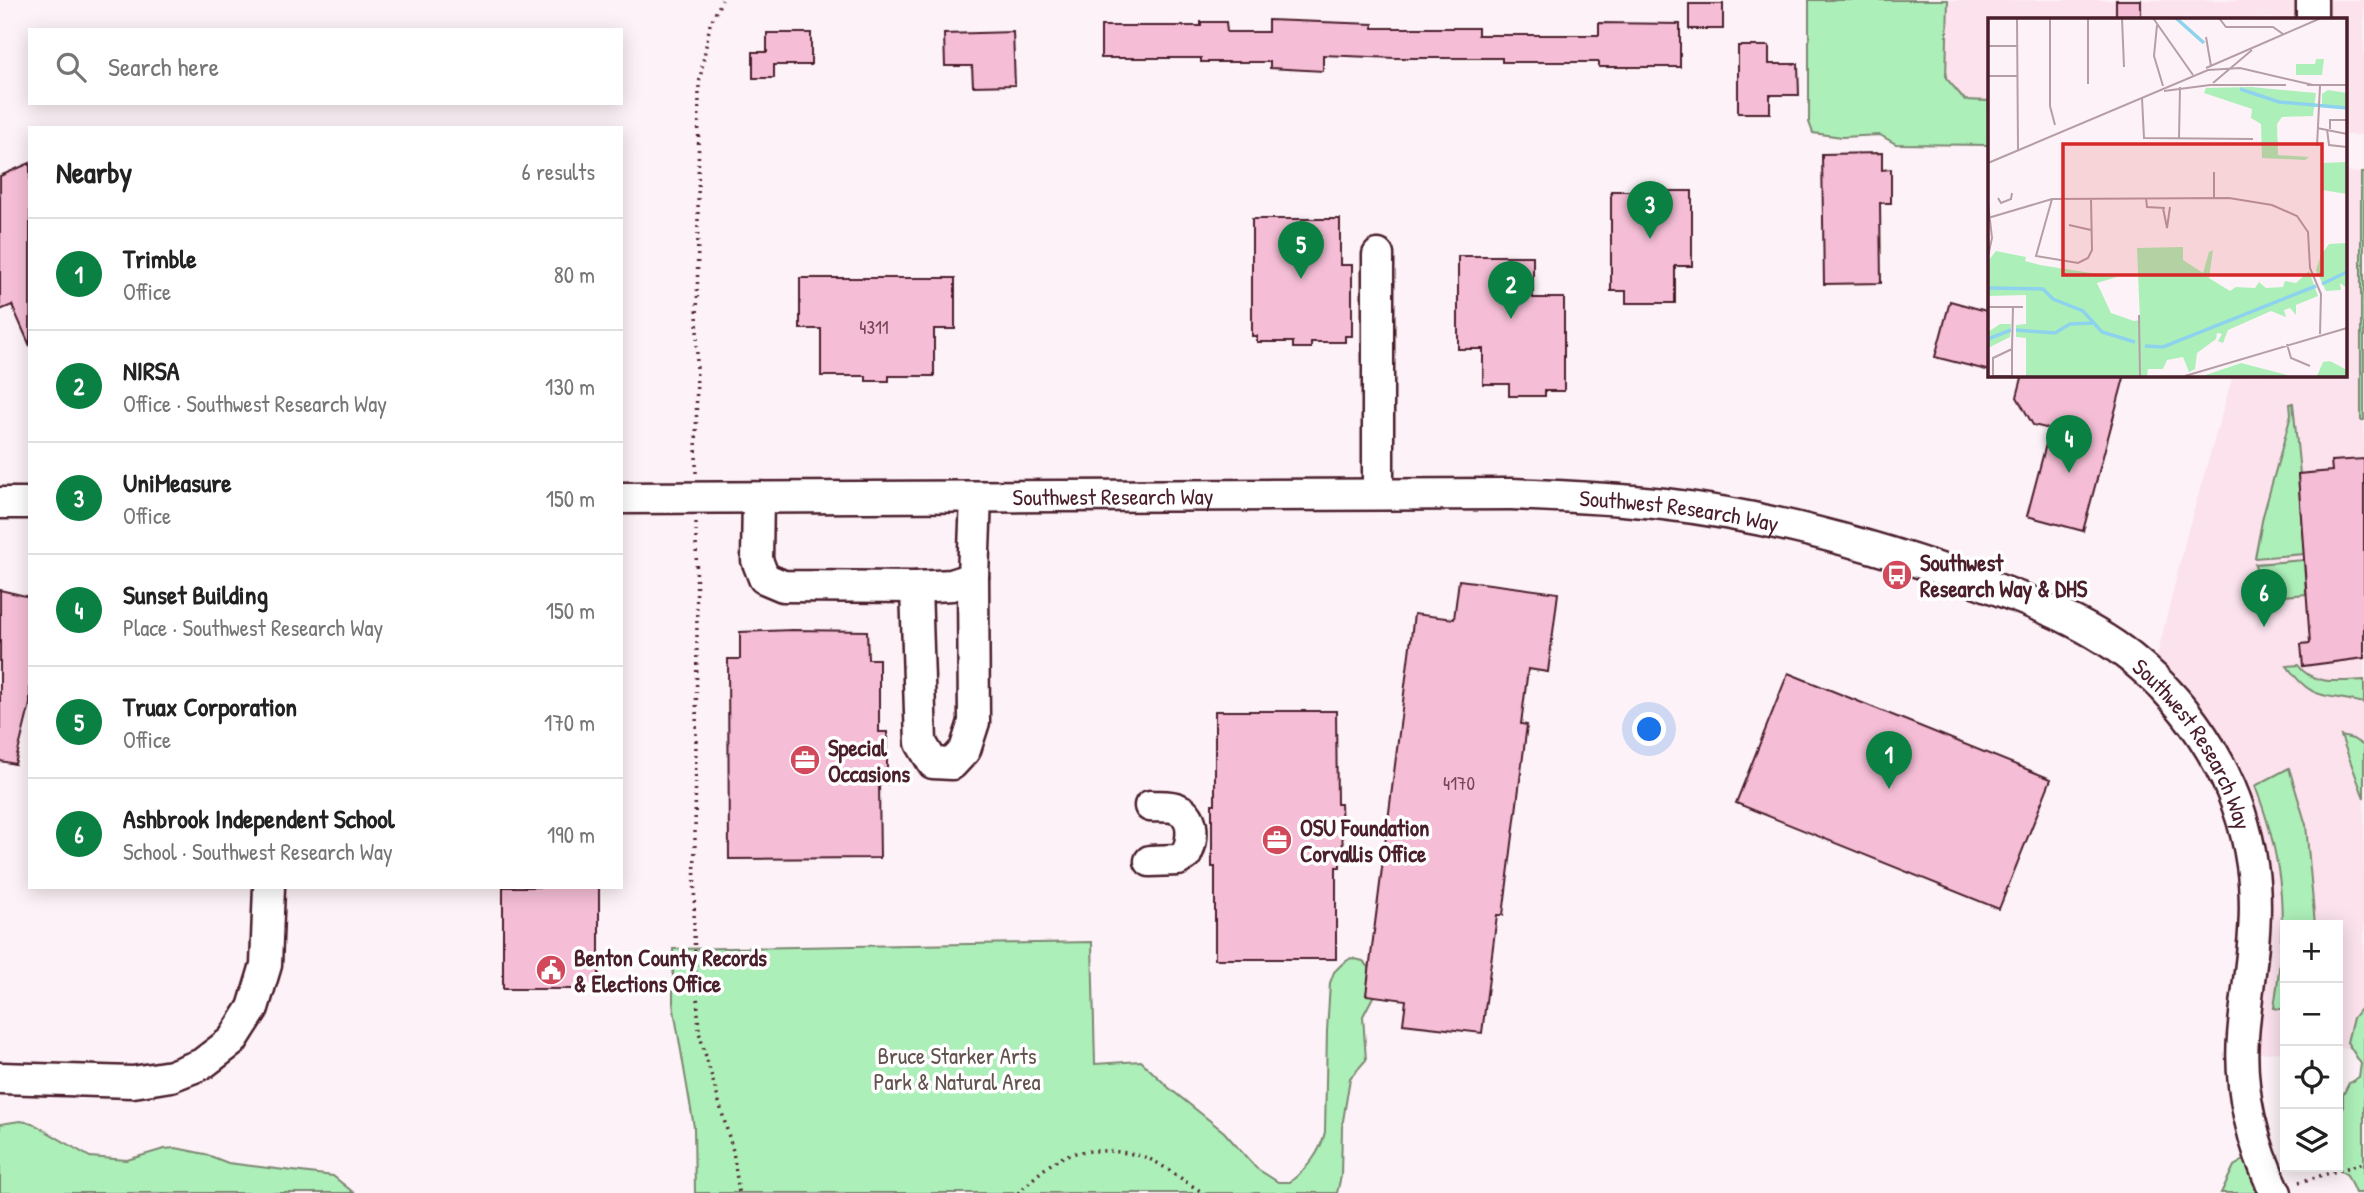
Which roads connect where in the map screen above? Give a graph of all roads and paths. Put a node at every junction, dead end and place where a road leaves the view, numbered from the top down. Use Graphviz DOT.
graph roads {
  1 [pos="722,0"];
  2 [pos="2312,0"];
  3 [pos="2312,18"];
  4 [pos="1378,255"];
  5 [pos="1378,495"];
  6 [pos="976,497"];
  7 [pos="623,498"];
  8 [pos="696,498"];
  9 [pos="758,498"];
  10 [pos="0,503"];
  11 [pos="28,503"];
  12 [pos="973,577"];
  13 [pos="916,587"];
  14 [pos="1150,806"];
  15 [pos="1150,862"];
  16 [pos="269,889"];
  17 [pos="0,1078"];
  18 [pos="2364,1163"];
  19 [pos="2275,1191"];
  20 [pos="739,1193"];
  21 [pos="1018,1193"];
  22 [pos="1204,1193"];
  1 -- 8 [label="path"];
  2 -- 3 [label="street"];
  4 -- 5 [label="street"];
  5 -- 6 [label="street, Southwest Research Way"];
  5 -- 19 [label="street, Southwest Research Way"];
  6 -- 9 [label="street, Southwest Research Way"];
  6 -- 12 [label="street"];
  7 -- 8 [label="street, Southwest Research Way"];
  8 -- 9 [label="street, Southwest Research Way"];
  8 -- 20 [label="path"];
  9 -- 13 [label="street"];
  10 -- 11 [label="street"];
  12 -- 13 [label="street"];
  12 -- 13 [label="street"];
  14 -- 15 [label="street"];
  16 -- 17 [label="street"];
  18 -- 19 [label="path"];
  21 -- 22 [label="path"];
}
